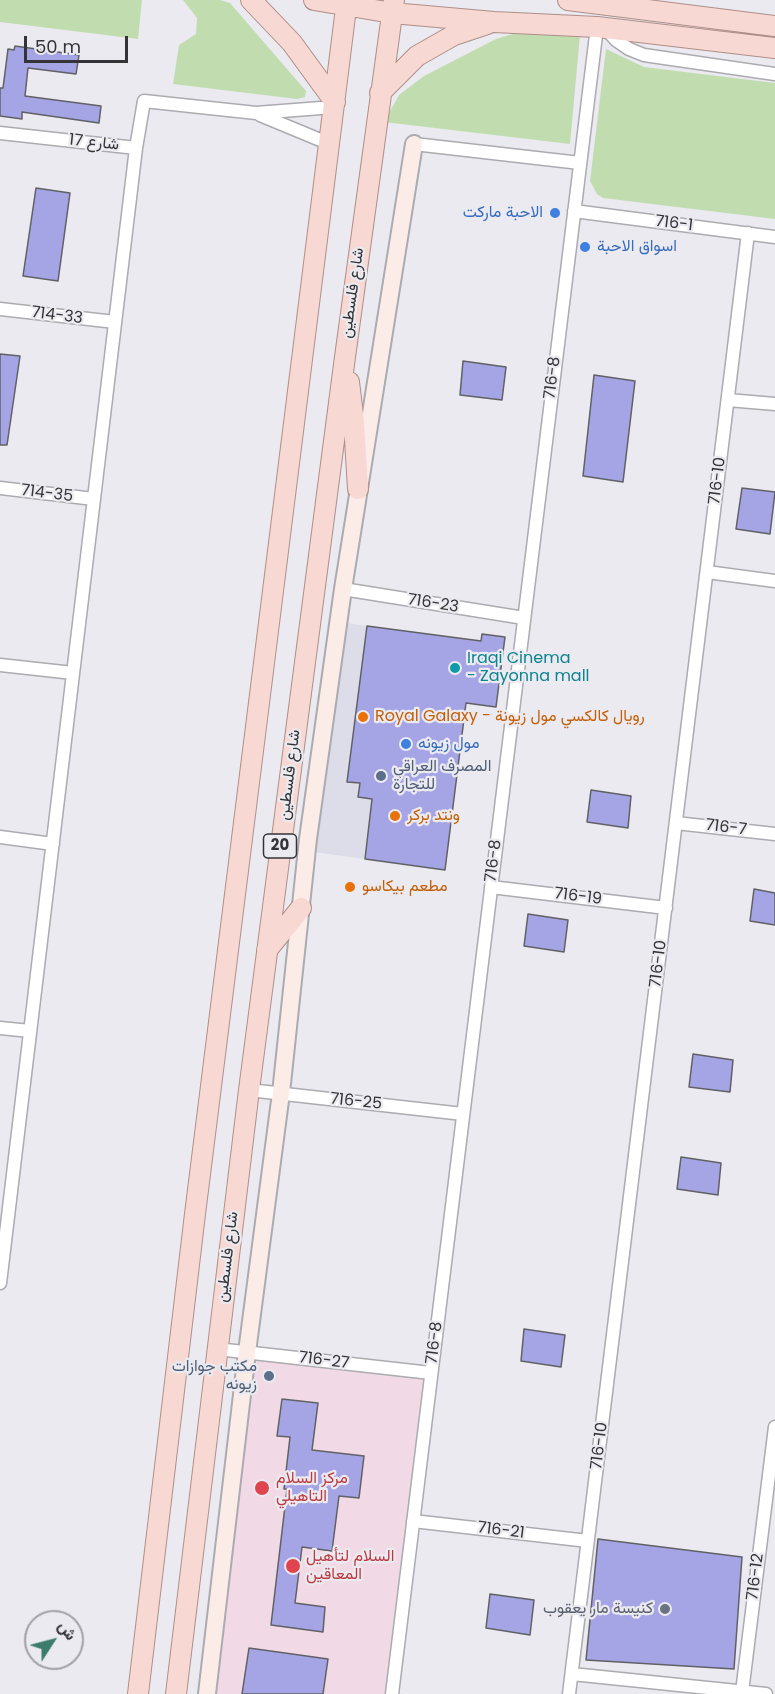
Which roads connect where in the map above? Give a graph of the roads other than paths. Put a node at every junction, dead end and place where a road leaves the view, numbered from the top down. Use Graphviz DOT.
graph roads {
  1 [pos="251,0"];
  2 [pos="314,0"];
  3 [pos="568,0"];
  4 [pos="346,3"];
  5 [pos="393,6"];
  6 [pos="494,22"];
  7 [pos="775,26"];
  8 [pos="601,27"];
  9 [pos="775,48"];
  10 [pos="775,74"];
  11 [pos="380,93"];
  12 [pos="334,105"];
  13 [pos="256,113"];
  14 [pos="0,133"];
  15 [pos="330,144"];
  16 [pos="414,144"];
  17 [pos="136,148"];
  18 [pos="580,163"];
  19 [pos="574,212"];
  20 [pos="748,233"];
  21 [pos="775,237"];
  22 [pos="0,309"];
  23 [pos="115,322"];
  24 [pos="345,357"];
  25 [pos="728,400"];
  26 [pos="775,404"];
  27 [pos="0,488"];
  28 [pos="358,489"];
  29 [pos="94,499"];
  30 [pos="707,572"];
  31 [pos="775,581"];
  32 [pos="343,589"];
  33 [pos="524,618"];
  34 [pos="0,665"];
  35 [pos="73,673"];
  36 [pos="676,823"];
  37 [pos="775,834"];
  38 [pos="0,837"];
  39 [pos="53,844"];
  40 [pos="491,887"];
  41 [pos="301,908"];
  42 [pos="666,908"];
  43 [pos="267,950"];
  44 [pos="0,1028"];
  45 [pos="30,1031"];
  46 [pos="249,1090"];
  47 [pos="280,1093"];
  48 [pos="463,1114"];
  49 [pos="4,1212"];
  50 [pos="0,1283"];
  51 [pos="217,1348"];
  52 [pos="248,1352"];
  53 [pos="431,1373"];
  54 [pos="775,1427"];
  55 [pos="413,1521"];
  56 [pos="588,1541"];
  57 [pos="572,1674"];
  58 [pos="138,1692"];
  59 [pos="742,1692"];
  60 [pos="176,1694"];
  61 [pos="207,1694"];
  62 [pos="392,1694"];
  63 [pos="569,1694"];
  64 [pos="766,1694"];
  1 -- 12 [label="main road"];
  2 -- 4 [label="main road"];
  3 -- 7 [label="main road"];
  4 -- 5 [label="main road"];
  4 -- 12 [label="main road, 20"];
  5 -- 6 [label="main road"];
  5 -- 11 [label="main road, شارع فلسطين / 20"];
  6 -- 8 [label="main road"];
  6 -- 11 [label="main road"];
  8 -- 9 [label="main road"];
  8 -- 10 [label="street"];
  8 -- 18 [label="street, 716-8"];
  11 -- 24 [label="main road, شارع فلسطين / 20"];
  12 -- 13 [label="street, شارع 17"];
  12 -- 15 [label="main road, 20"];
  13 -- 15 [label="street, شارع 17"];
  13 -- 17 [label="street, شارع 17"];
  14 -- 17 [label="street, شارع 17"];
  15 -- 58 [label="main road, 20"];
  16 -- 18 [label="street"];
  16 -- 28 [label="street"];
  17 -- 23 [label="street"];
  18 -- 19 [label="street, 716-8"];
  19 -- 20 [label="street, 716-1"];
  19 -- 33 [label="street, 716-8"];
  20 -- 21 [label="street, 716-1"];
  20 -- 25 [label="street, 716-10"];
  22 -- 23 [label="street, 714-33"];
  23 -- 29 [label="street"];
  24 -- 28 [label="main road"];
  24 -- 43 [label="main road, شارع فلسطين / 20"];
  25 -- 26 [label="street"];
  25 -- 30 [label="street, 716-10"];
  27 -- 29 [label="street, 714-35"];
  28 -- 32 [label="street"];
  29 -- 35 [label="street"];
  30 -- 31 [label="street"];
  30 -- 36 [label="street, 716-10"];
  32 -- 33 [label="street, 716-23"];
  32 -- 41 [label="street"];
  33 -- 40 [label="street, 716-8"];
  34 -- 35 [label="street"];
  35 -- 39 [label="street"];
  36 -- 37 [label="street, 716-7"];
  36 -- 42 [label="street, 716-10"];
  38 -- 39 [label="street"];
  39 -- 45 [label="street"];
  40 -- 42 [label="street, 716-19"];
  40 -- 48 [label="street, 716-8"];
  41 -- 43 [label="main road"];
  41 -- 47 [label="street"];
  42 -- 56 [label="street, 716-10"];
  43 -- 46 [label="main road, شارع فلسطين / 20"];
  44 -- 45 [label="street"];
  45 -- 49 [label="street"];
  46 -- 47 [label="street, 716-25"];
  46 -- 51 [label="main road, شارع فلسطين / 20"];
  47 -- 48 [label="street, 716-25"];
  47 -- 52 [label="street"];
  48 -- 53 [label="street, 716-8"];
  49 -- 50 [label="street"];
  51 -- 52 [label="street, 716-27"];
  51 -- 60 [label="main road, شارع فلسطين / 20"];
  52 -- 53 [label="street, 716-27"];
  52 -- 61 [label="street"];
  53 -- 55 [label="street, 716-8"];
  54 -- 59 [label="street, 716-12"];
  55 -- 56 [label="street, 716-21"];
  55 -- 62 [label="street, 716-8"];
  56 -- 57 [label="street, 716-10"];
  57 -- 59 [label="street"];
  57 -- 63 [label="street, 716-10"];
  59 -- 64 [label="street"];
}
